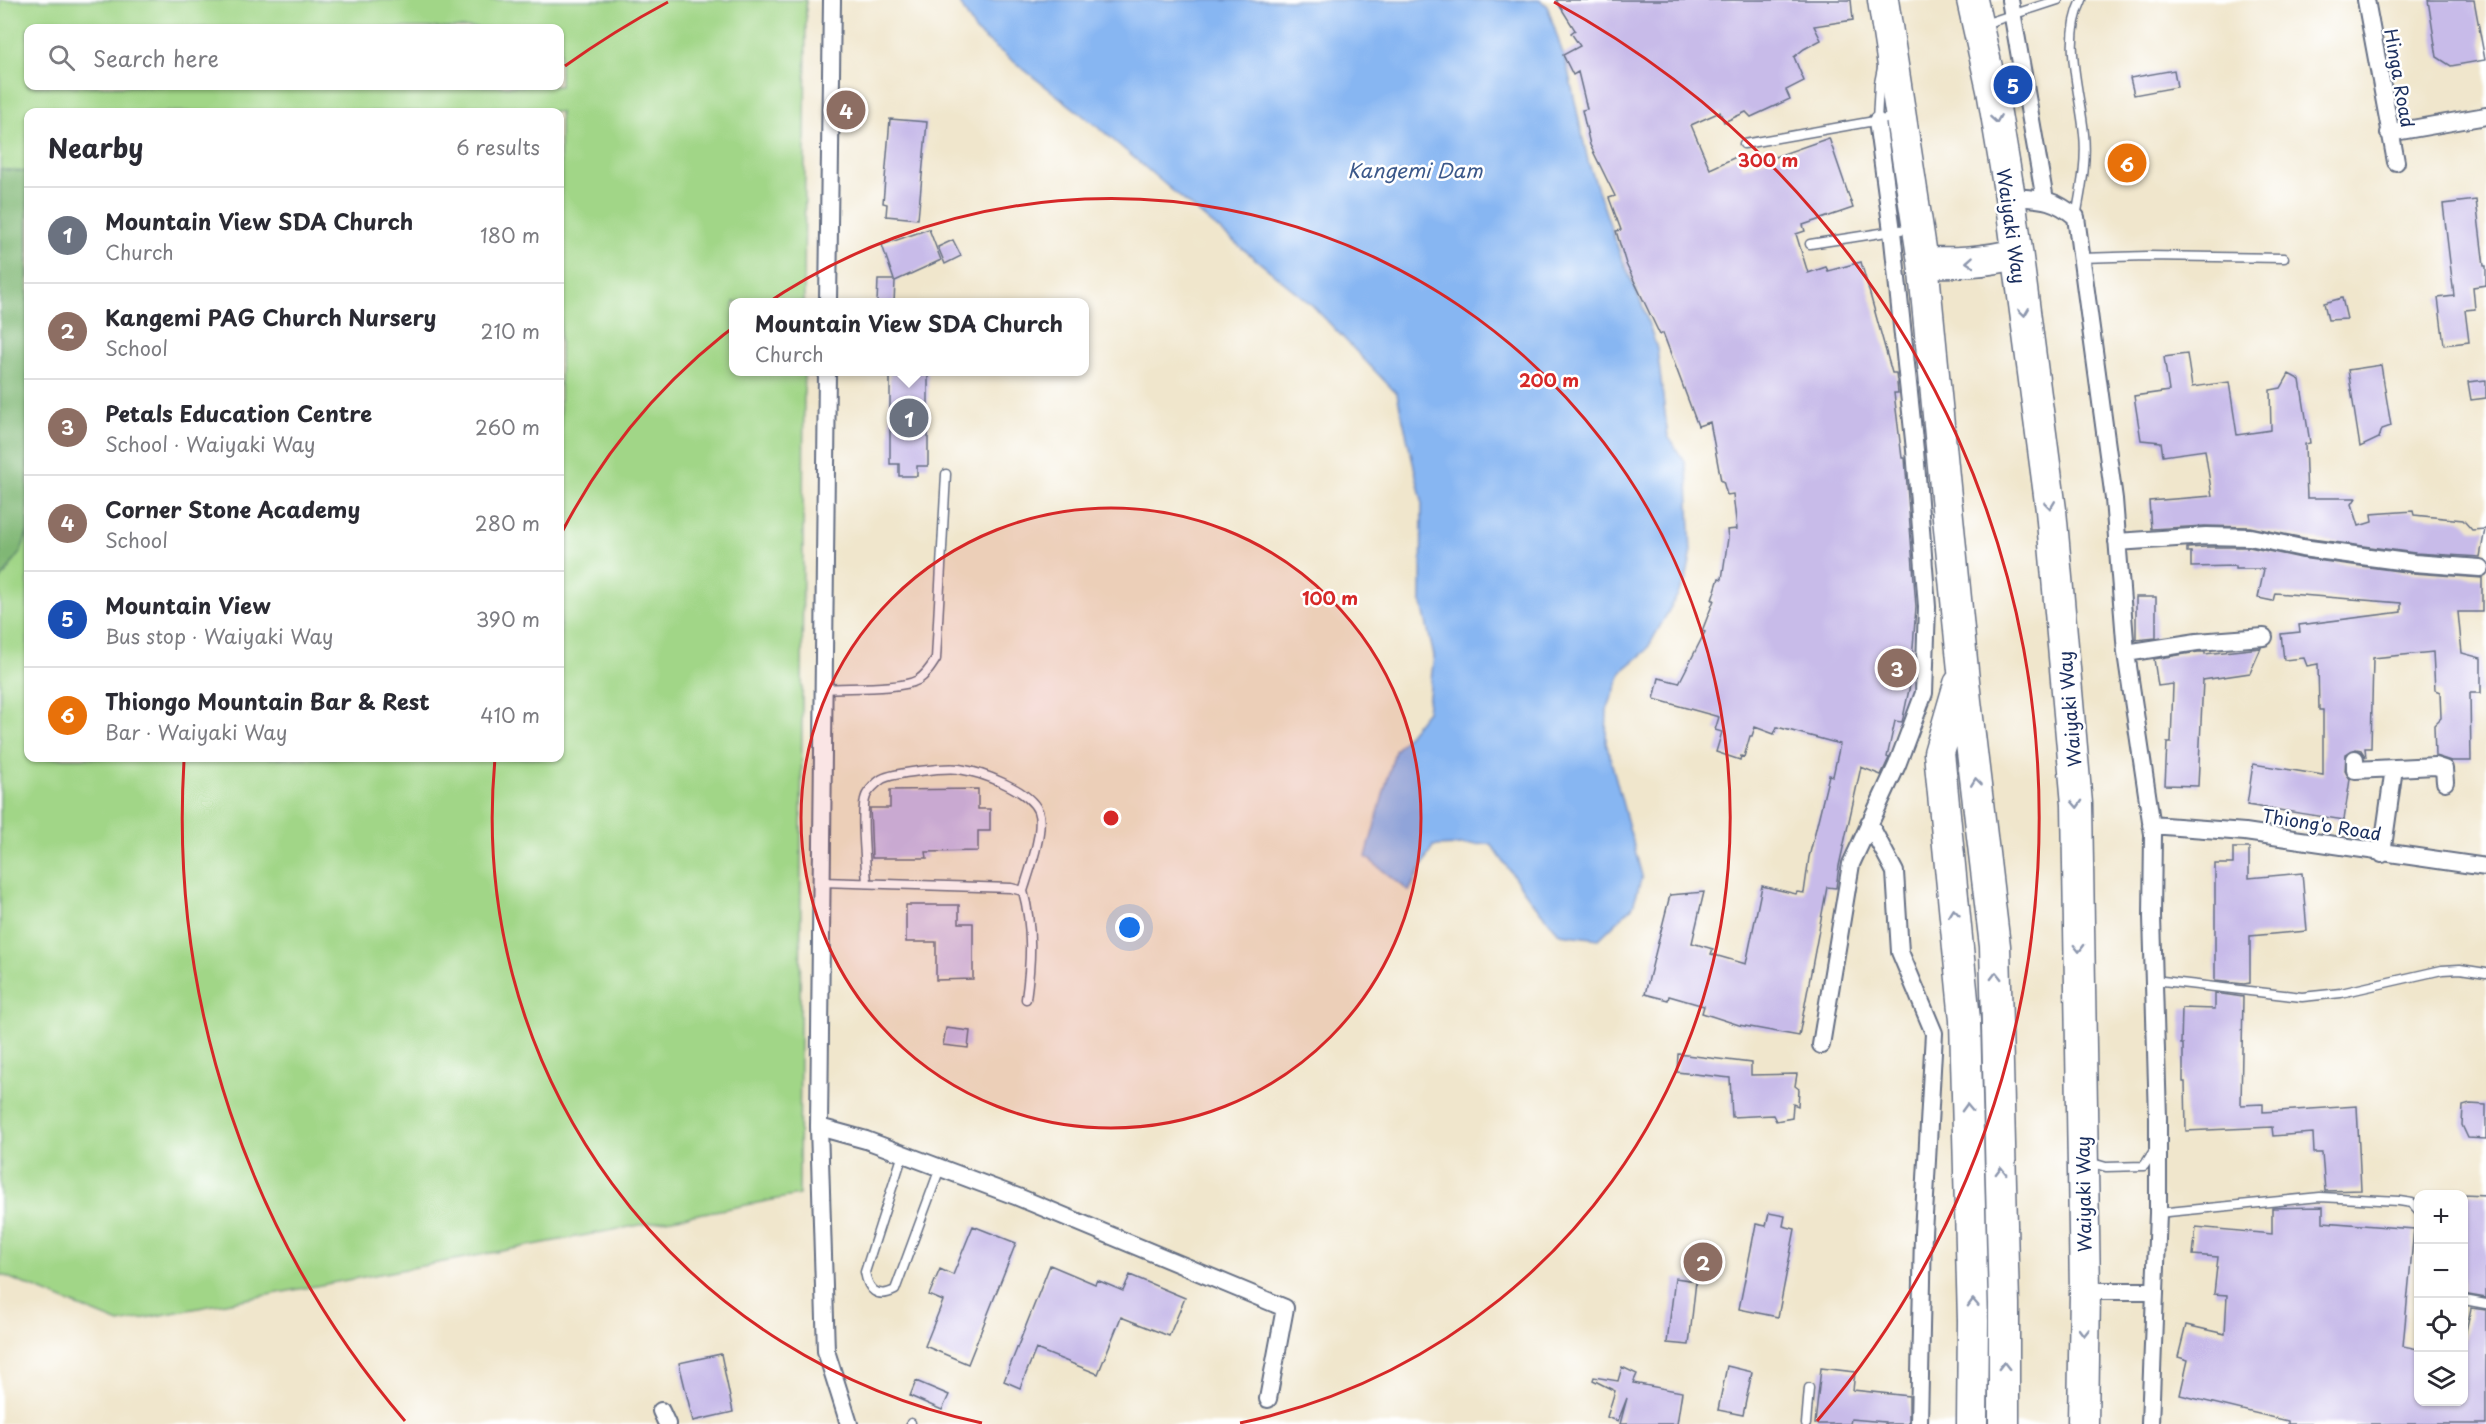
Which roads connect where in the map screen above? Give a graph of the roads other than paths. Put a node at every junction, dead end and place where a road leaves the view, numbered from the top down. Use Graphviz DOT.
graph roads {
  1 [pos="832,0"];
  2 [pos="1883,0"];
  3 [pos="2058,0"];
  4 [pos="2082,0"];
  5 [pos="2366,0"];
  6 [pos="2011,7"];
  7 [pos="1975,13"];
  8 [pos="2486,116"];
  9 [pos="1889,119"];
  10 [pos="2389,133"];
  11 [pos="1744,144"];
  12 [pos="2396,162"];
  13 [pos="2010,197"];
  14 [pos="2045,200"];
  15 [pos="2076,217"];
  16 [pos="1904,229"];
  17 [pos="1810,244"];
  18 [pos="2016,254"];
  19 [pos="2080,258"];
  20 [pos="2284,258"];
  21 [pos="1923,262"];
  22 [pos="828,298"];
  23 [pos="827,376"];
  24 [pos="946,474"];
  25 [pos="2117,542"];
  26 [pos="2480,568"];
  27 [pos="2264,637"];
  28 [pos="2126,653"];
  29 [pos="1963,669"];
  30 [pos="824,689"];
  31 [pos="2355,759"];
  32 [pos="2394,768"];
  33 [pos="2445,782"];
  34 [pos="1869,822"];
  35 [pos="2151,825"];
  36 [pos="2382,854"];
  37 [pos="2486,867"];
  38 [pos="822,882"];
  39 [pos="867,883"];
  40 [pos="1023,891"];
  41 [pos="2486,973"];
  42 [pos="2154,980"];
  43 [pos="1026,999"];
  44 [pos="1821,1045"];
  45 [pos="819,1127"];
  46 [pos="2158,1145"];
  47 [pos="903,1154"];
  48 [pos="2082,1160"];
  49 [pos="940,1168"];
  50 [pos="2414,1205"];
  51 [pos="2158,1213"];
  52 [pos="2085,1291"];
  53 [pos="2154,1291"];
  54 [pos="2468,1301"];
  55 [pos="2486,1304"];
  56 [pos="1809,1388"];
  57 [pos="1268,1399"];
  58 [pos="849,1424"];
  59 [pos="1806,1424"];
  60 [pos="1919,1424"];
  61 [pos="1972,1424"];
  62 [pos="2004,1424"];
  63 [pos="2082,1424"];
  64 [pos="2150,1424"];
  1 -- 22 [label="street"];
  2 -- 9 [label="highway"];
  3 -- 6 [label="lane"];
  4 -- 15 [label="lane"];
  5 -- 10 [label="street, Hinga Road"];
  6 -- 7 [label="lane"];
  6 -- 14 [label="street"];
  7 -- 13 [label="highway, Waiyaki Way, one-way"];
  8 -- 10 [label="street"];
  9 -- 11 [label="lane"];
  9 -- 16 [label="highway"];
  10 -- 12 [label="street, Hinga Road"];
  13 -- 14 [label="street"];
  13 -- 18 [label="highway, Waiyaki Way"];
  14 -- 15 [label="street"];
  15 -- 19 [label="street"];
  16 -- 17 [label="lane"];
  16 -- 21 [label="highway"];
  16 -- 34 [label="street"];
  18 -- 21 [label="highway, one-way"];
  18 -- 48 [label="highway, Waiyaki Way, one-way"];
  19 -- 20 [label="lane"];
  19 -- 25 [label="street"];
  21 -- 29 [label="highway"];
  23 -- 30 [label="street"];
  24 -- 30 [label="lane"];
  25 -- 26 [label="street"];
  25 -- 28 [label="street"];
  27 -- 28 [label="street"];
  28 -- 35 [label="street"];
  61 -- 29 [label="highway, one-way"];
  62 -- 29 [label="highway, one-way"];
  30 -- 38 [label="street"];
  31 -- 32 [label="street"];
  32 -- 33 [label="street"];
  32 -- 36 [label="street"];
  34 -- 44 [label="street"];
  34 -- 60 [label="street"];
  35 -- 36 [label="street, Thiong'o Road"];
  35 -- 42 [label="street"];
  36 -- 37 [label="street, Thiong'o Road"];
  38 -- 39 [label="lane"];
  38 -- 45 [label="street"];
  39 -- 40 [label="lane"];
  39 -- 40 [label="lane"];
  40 -- 43 [label="lane"];
  41 -- 42 [label="lane"];
  42 -- 46 [label="street"];
  45 -- 47 [label="street"];
  45 -- 58 [label="street"];
  46 -- 48 [label="lane"];
  46 -- 51 [label="street"];
  47 -- 49 [label="street"];
  47 -- 49 [label="lane"];
  48 -- 52 [label="highway, Waiyaki Way"];
  49 -- 57 [label="street"];
  50 -- 51 [label="lane"];
  51 -- 53 [label="street"];
  52 -- 53 [label="street"];
  52 -- 63 [label="highway, Waiyaki Way, one-way"];
  53 -- 64 [label="street"];
  54 -- 55 [label="lane"];
  56 -- 59 [label="lane"];
}
